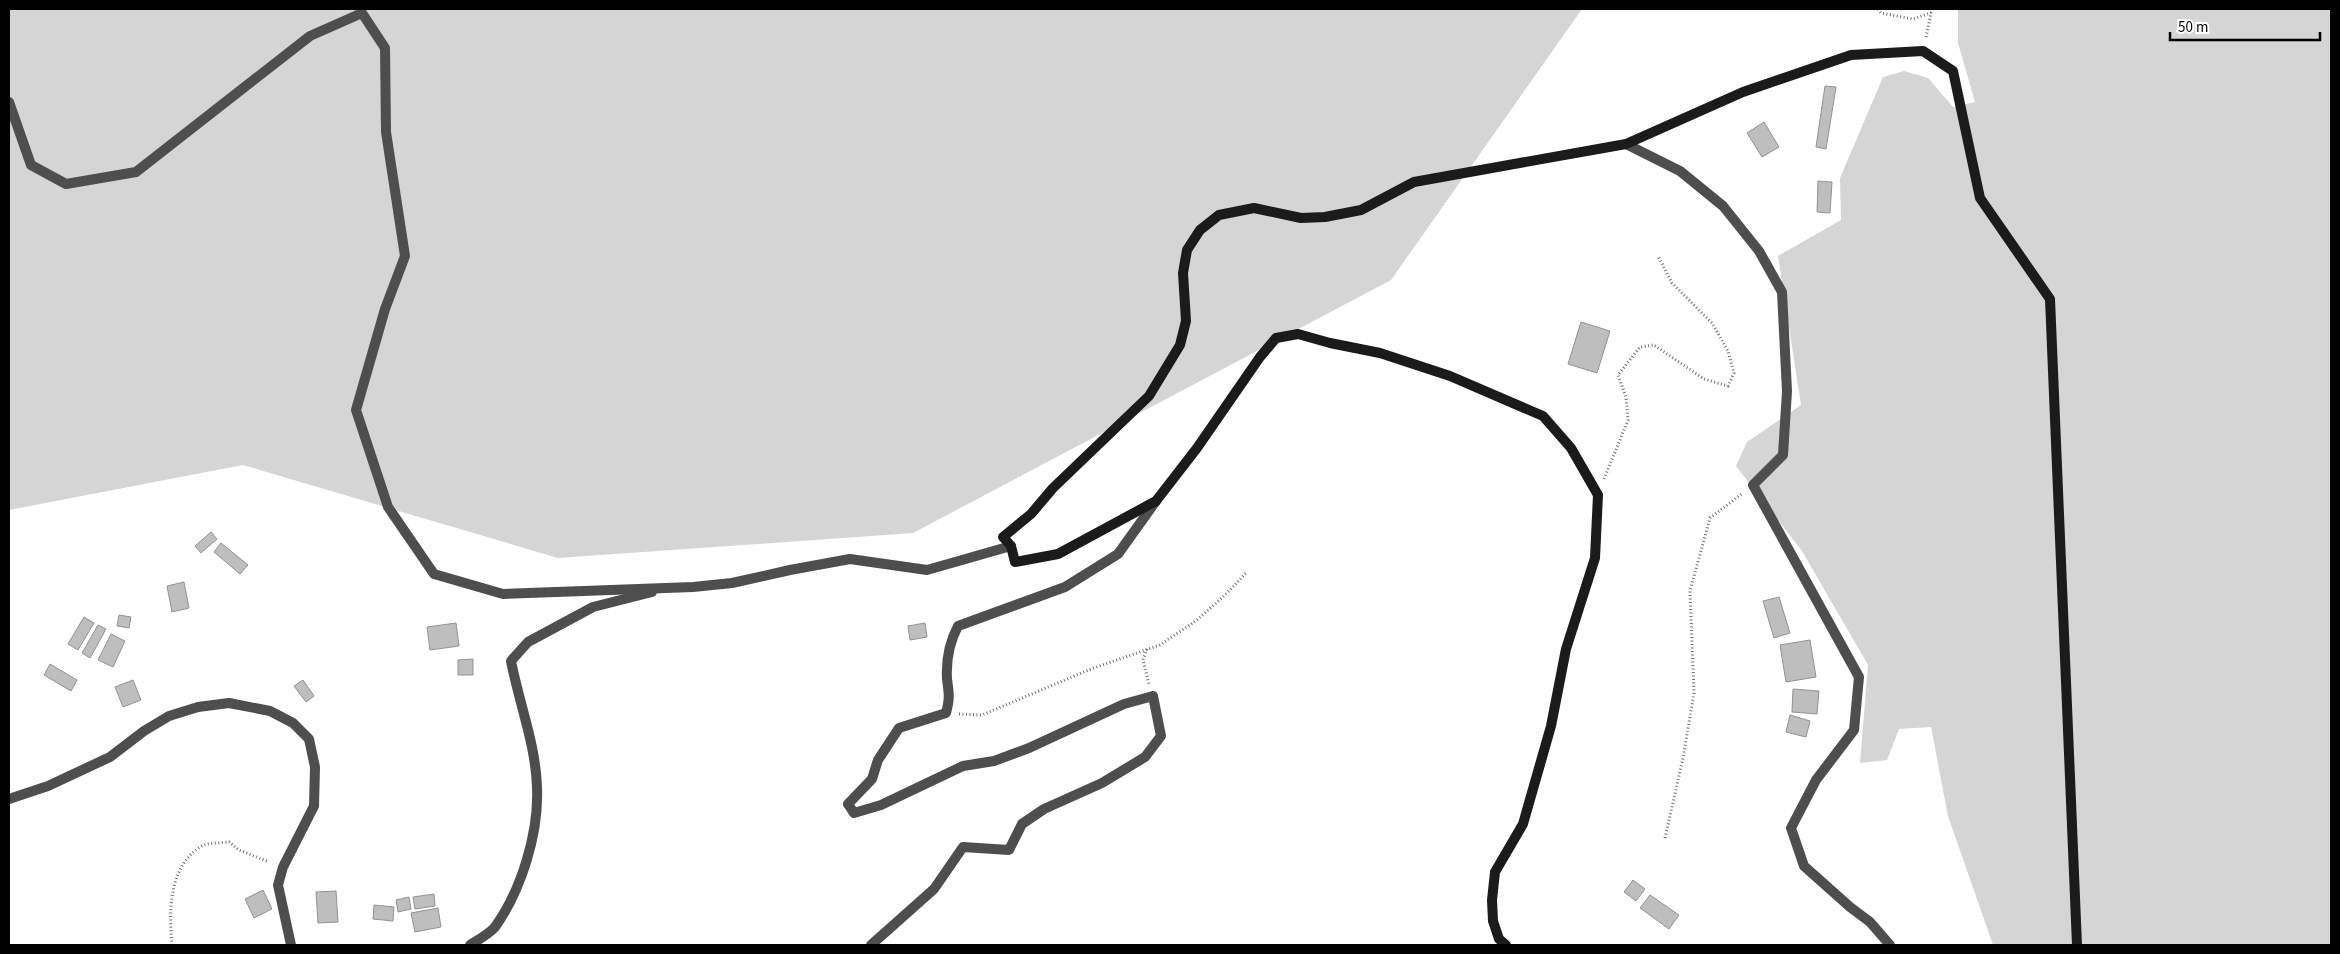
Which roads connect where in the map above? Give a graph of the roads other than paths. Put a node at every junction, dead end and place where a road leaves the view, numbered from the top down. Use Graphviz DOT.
graph roads {
  1 [pos="9,102"];
  2 [pos="1626,144"];
  3 [pos="1156,501"];
  4 [pos="1011,546"];
  5 [pos="674,586"];
  6 [pos="9,799"];
  7 [pos="291,945"];
  8 [pos="470,945"];
  9 [pos="870,945"];
  10 [pos="1506,945"];
  11 [pos="1890,945"];
  12 [pos="2077,945"];
  1 -- 5 [label="street"];
  2 -- 4 [label="main road"];
  2 -- 11 [label="street"];
  2 -- 12 [label="main road"];
  3 -- 4 [label="main road"];
  3 -- 9 [label="street"];
  3 -- 10 [label="main road"];
  4 -- 5 [label="street"];
  5 -- 8 [label="street"];
  6 -- 7 [label="street"];
}
